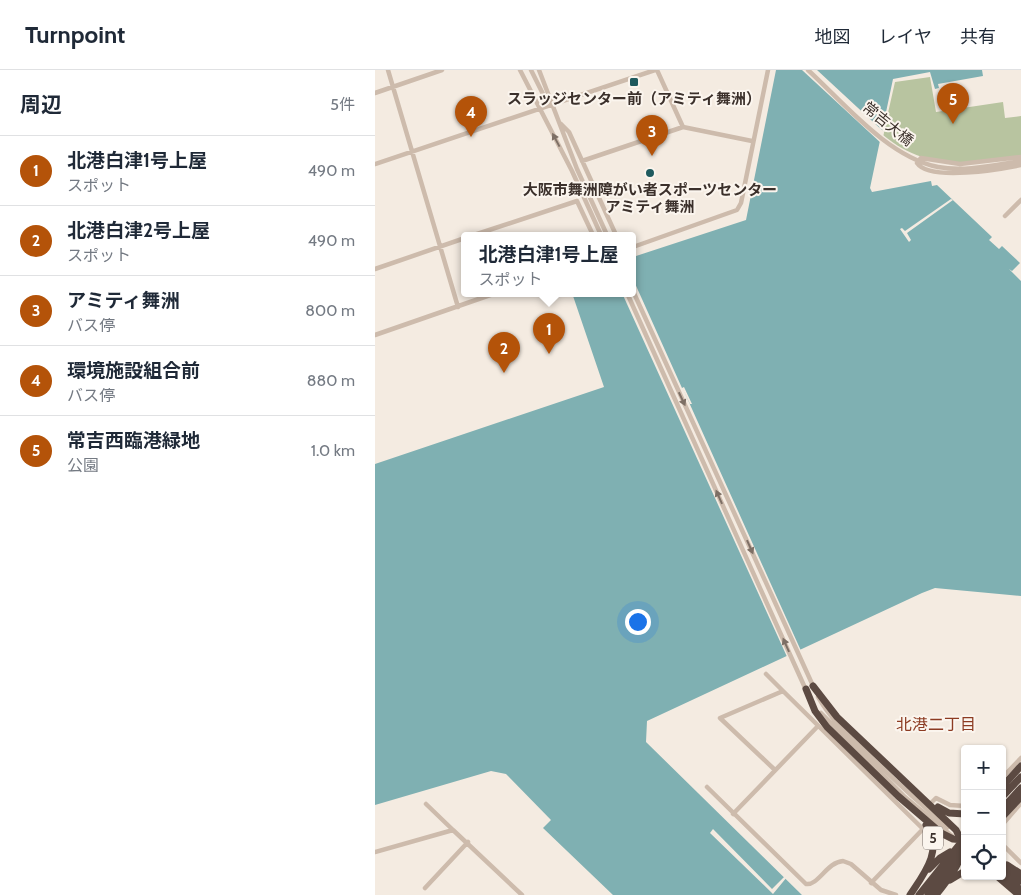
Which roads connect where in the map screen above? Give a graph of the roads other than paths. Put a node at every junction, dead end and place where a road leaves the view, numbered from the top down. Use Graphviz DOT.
graph roads {
  1 [pos="388,70"];
  2 [pos="442,70"];
  3 [pos="520,70"];
  4 [pos="531,70"];
  5 [pos="539,70"];
  6 [pos="656,70"];
  7 [pos="769,70"];
  8 [pos="808,70"];
  9 [pos="393,87"];
  10 [pos="375,93"];
  11 [pos="552,104"];
  12 [pos="539,109"];
  13 [pos="560,123"];
  14 [pos="683,127"];
  15 [pos="752,140"];
  16 [pos="412,152"];
  17 [pos="1021,157"];
  18 [pos="582,161"];
  19 [pos="1021,161"];
  20 [pos="375,164"];
  21 [pos="1021,166"];
  22 [pos="574,170"];
  23 [pos="1021,200"];
  24 [pos="1005,216"];
  25 [pos="483,232"];
  26 [pos="592,232"];
  27 [pos="600,232"];
  28 [pos="605,232"];
  29 [pos="615,232"];
  30 [pos="461,239"];
  31 [pos="636,246"];
  32 [pos="439,247"];
  33 [pos="375,269"];
  34 [pos="486,297"];
  35 [pos="629,297"];
  36 [pos="636,297"];
  37 [pos="458,308"];
  38 [pos="375,336"];
  39 [pos="766,674"];
  40 [pos="809,688"];
  41 [pos="783,691"];
  42 [pos="818,726"];
  43 [pos="1021,758"];
  44 [pos="1021,766"];
  45 [pos="775,770"];
  46 [pos="1021,777"];
  47 [pos="1006,778"];
  48 [pos="1006,778"];
  49 [pos="908,784"];
  50 [pos="707,787"];
  51 [pos="1021,788"];
  52 [pos="1004,790"];
  53 [pos="1006,793"];
  54 [pos="898,796"];
  55 [pos="1021,797"];
  56 [pos="427,804"];
  57 [pos="1006,804"];
  58 [pos="1017,805"];
  59 [pos="961,806"];
  60 [pos="733,814"];
  61 [pos="961,814"];
  62 [pos="1006,815"];
  63 [pos="913,820"];
  64 [pos="1006,820"];
  65 [pos="923,829"];
  66 [pos="453,830"];
  67 [pos="943,832"];
  68 [pos="961,840"];
  69 [pos="961,841"];
  70 [pos="961,841"];
  71 [pos="468,842"];
  72 [pos="961,842"];
  73 [pos="961,845"];
  74 [pos="961,846"];
  75 [pos="961,847"];
  76 [pos="1006,848"];
  77 [pos="375,852"];
  78 [pos="1021,863"];
  79 [pos="1006,868"];
  80 [pos="1006,870"];
  81 [pos="961,874"];
  82 [pos="1021,874"];
  83 [pos="1006,878"];
  84 [pos="1001,880"];
  85 [pos="871,883"];
  86 [pos="1020,886"];
  87 [pos="425,888"];
  88 [pos="914,893"];
  89 [pos="522,895"];
  90 [pos="896,895"];
  91 [pos="928,895"];
  92 [pos="936,895"];
  93 [pos="1018,895"];
  1 -- 9 [label="street"];
  2 -- 9 [label="street"];
  3 -- 12 [label="street"];
  4 -- 11 [label="street"];
  5 -- 11 [label="street"];
  6 -- 11 [label="street"];
  6 -- 14 [label="street"];
  7 -- 15 [label="street"];
  8 -- 19 [label="street, 常吉大橋"];
  9 -- 10 [label="street"];
  9 -- 16 [label="street"];
  11 -- 12 [label="street"];
  11 -- 13 [label="street"];
  12 -- 16 [label="street"];
  22 -- 12 [label="street, one-way"];
  13 -- 18 [label="street"];
  13 -- 22 [label="street"];
  14 -- 15 [label="street"];
  14 -- 18 [label="street"];
  15 -- 31 [label="street"];
  16 -- 20 [label="street"];
  16 -- 32 [label="street"];
  17 -- 21 [label="street"];
  18 -- 29 [label="street"];
  22 -- 27 [label="street"];
  22 -- 28 [label="street"];
  23 -- 24 [label="street"];
  25 -- 26 [label="street"];
  30 -- 32 [label="street"];
  32 -- 33 [label="street"];
  32 -- 37 [label="street"];
  34 -- 37 [label="street"];
  40 -- 35 [label="street, one-way"];
  36 -- 40 [label="street, one-way"];
  37 -- 38 [label="street"];
  39 -- 41 [label="street"];
  40 -- 49 [label="highway, 5"];
  40 -- 54 [label="highway, 5"];
  40 -- 68 [label="street"];
  41 -- 42 [label="street"];
  41 -- 45 [label="street"];
  42 -- 45 [label="street"];
  42 -- 63 [label="street"];
  43 -- 47 [label="street"];
  44 -- 48 [label="highway"];
  45 -- 60 [label="street"];
  46 -- 53 [label="highway"];
  49 -- 61 [label="highway, 5"];
  49 -- 92 [label="highway, 5"];
  50 -- 60 [label="street"];
  51 -- 57 [label="highway"];
  52 -- 58 [label="street"];
  54 -- 72 [label="highway, 5"];
  54 -- 88 [label="highway, 5"];
  55 -- 58 [label="highway"];
  56 -- 66 [label="street"];
  58 -- 62 [label="highway"];
  58 -- 64 [label="street"];
  59 -- 63 [label="street"];
  60 -- 85 [label="street"];
  63 -- 65 [label="street"];
  65 -- 67 [label="street"];
  65 -- 85 [label="street"];
  66 -- 71 [label="street"];
  66 -- 77 [label="street"];
  67 -- 69 [label="street"];
  67 -- 70 [label="street"];
  71 -- 87 [label="street"];
  71 -- 89 [label="street"];
  73 -- 88 [label="highway"];
  74 -- 88 [label="highway, 5"];
  75 -- 91 [label="highway, 5"];
  76 -- 78 [label="street"];
  79 -- 82 [label="highway"];
  80 -- 86 [label="highway"];
  81 -- 92 [label="highway"];
  83 -- 86 [label="highway"];
  84 -- 93 [label="highway"];
  85 -- 90 [label="street"];
}
